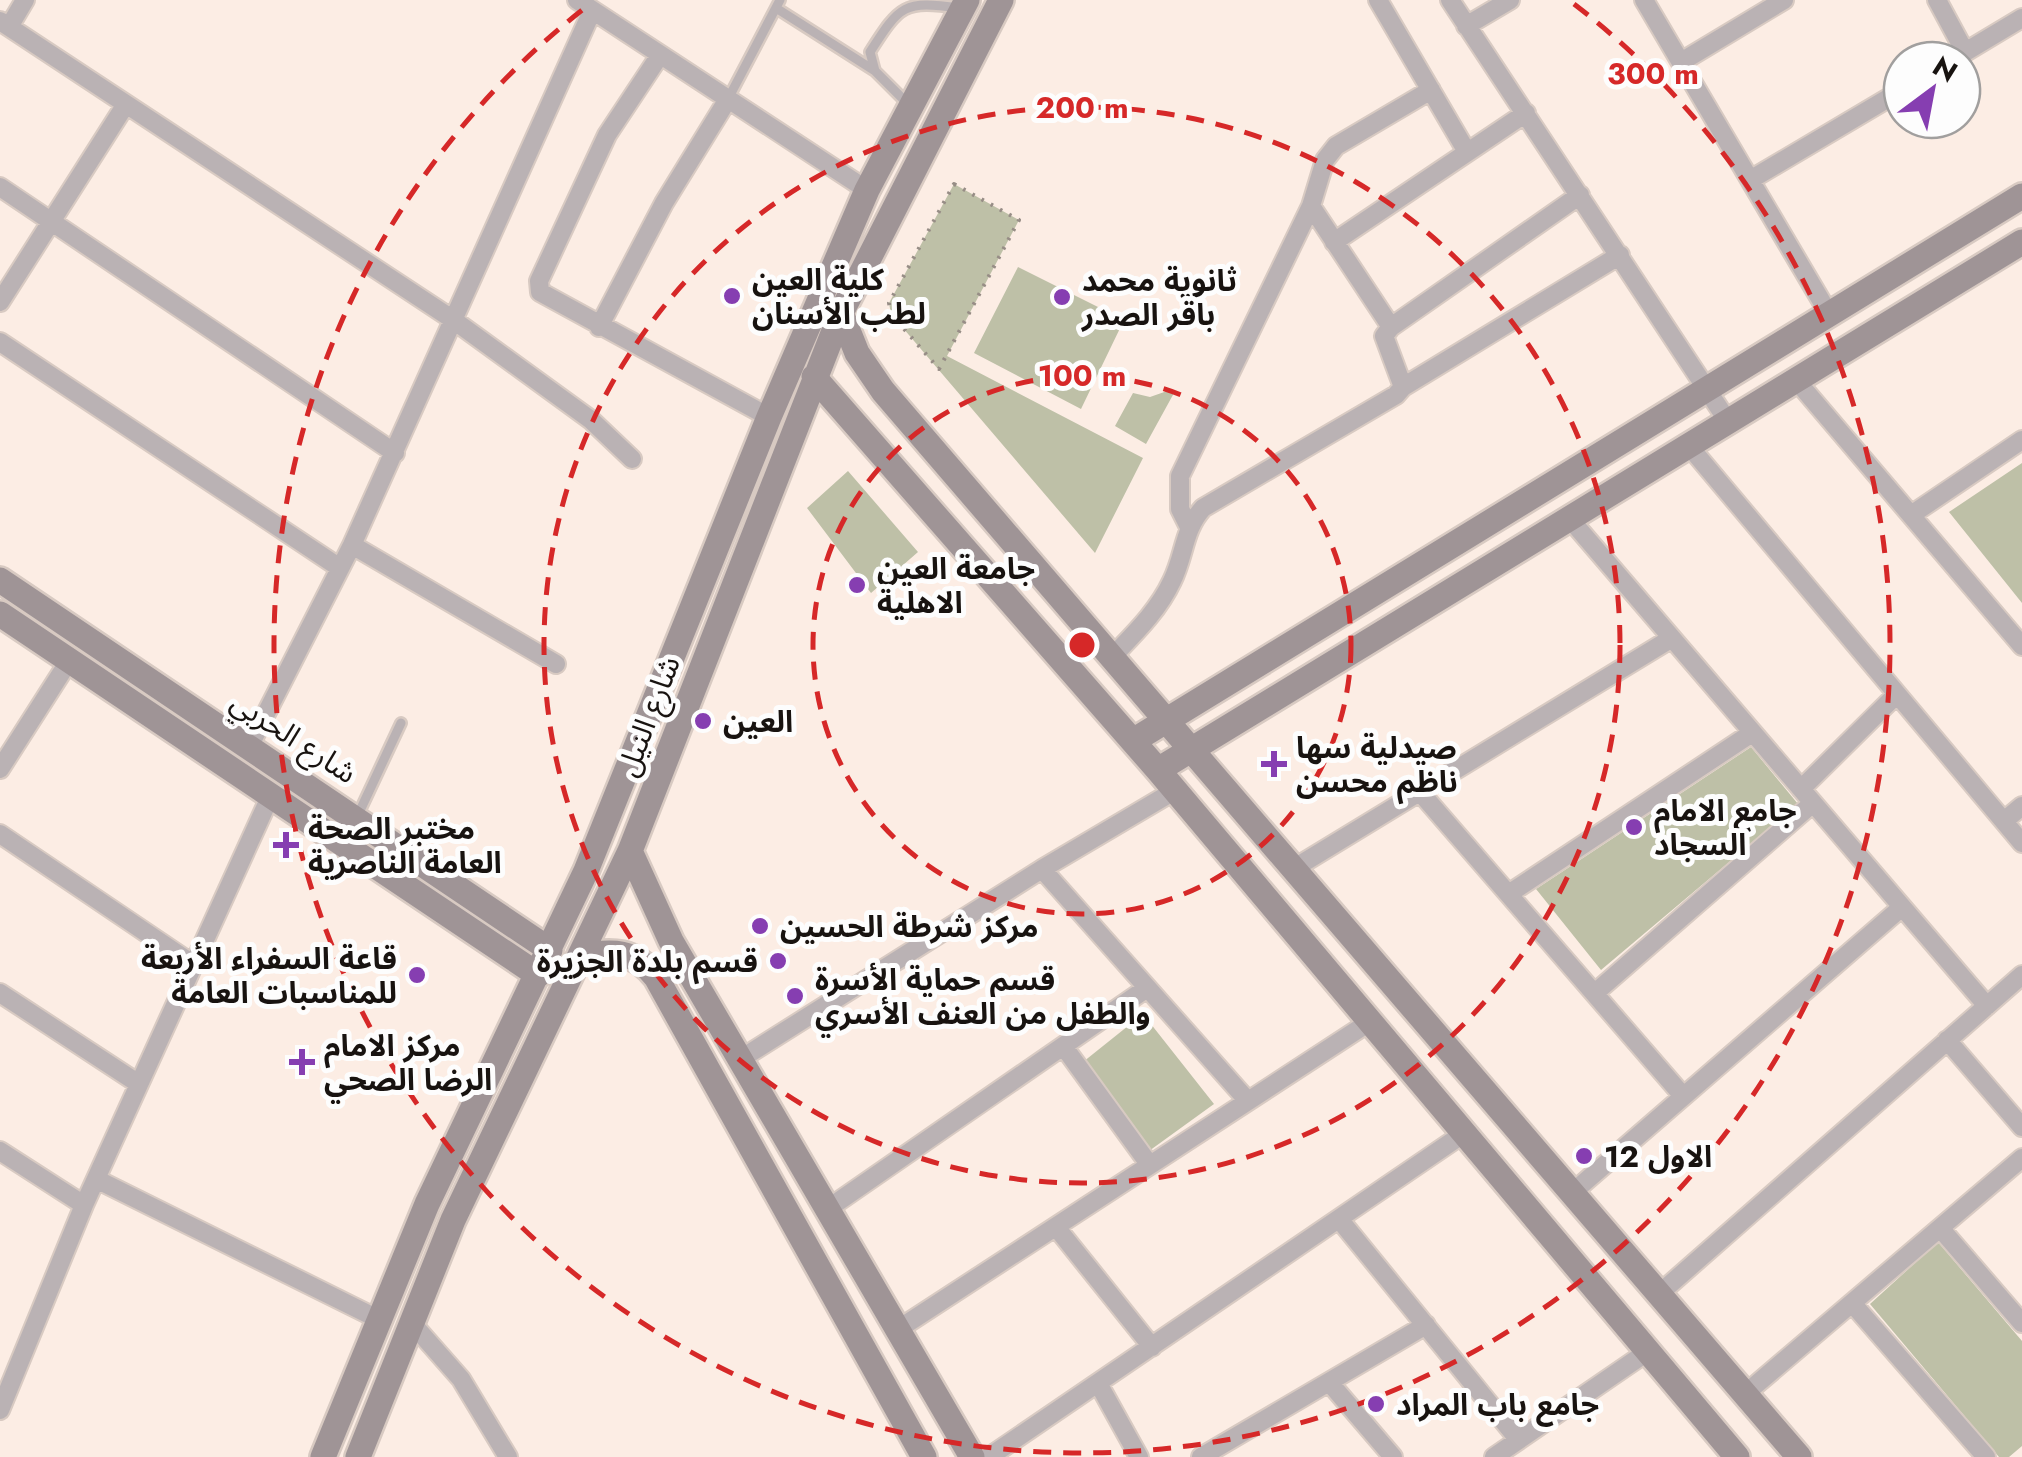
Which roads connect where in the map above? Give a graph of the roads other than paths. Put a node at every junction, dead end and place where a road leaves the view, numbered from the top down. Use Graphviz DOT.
graph roads {
  1 [pos="26,0"];
  2 [pos="1001,0"];
  3 [pos="1378,0"];
  4 [pos="1450,0"];
  5 [pos="1510,0"];
  6 [pos="1644,0"];
  7 [pos="1784,0"];
  8 [pos="1936,0"];
  9 [pos="778,4"];
  10 [pos="964,4"];
  11 [pos="584,5"];
  12 [pos="2022,18"];
  13 [pos="4,24"];
  14 [pos="1466,26"];
  15 [pos="1952,40"];
  16 [pos="1982,42"];
  17 [pos="660,55"];
  18 [pos="1681,62"];
  19 [pos="875,72"];
  20 [pos="1431,90"];
  21 [pos="728,99"];
  22 [pos="1882,102"];
  23 [pos="126,104"];
  24 [pos="911,107"];
  25 [pos="1526,113"];
  26 [pos="1467,152"];
  27 [pos="1750,180"];
  28 [pos="0,187"];
  29 [pos="867,190"];
  30 [pos="1580,195"];
  31 [pos="2022,196"];
  32 [pos="1311,206"];
  33 [pos="51,221"];
  34 [pos="1334,242"];
  35 [pos="2022,242"];
  36 [pos="1620,255"];
  37 [pos="0,302"];
  38 [pos="841,313"];
  39 [pos="1829,314"];
  40 [pos="452,319"];
  41 [pos="1390,326"];
  42 [pos="600,327"];
  43 [pos="0,342"];
  44 [pos="814,377"];
  45 [pos="1796,380"];
  46 [pos="1404,388"];
  47 [pos="1707,389"];
  48 [pos="769,418"];
  49 [pos="1727,420"];
  50 [pos="2022,440"];
  51 [pos="1689,446"];
  52 [pos="395,453"];
  53 [pos="632,459"];
  54 [pos="1910,514"];
  55 [pos="1570,518"];
  56 [pos="1188,525"];
  57 [pos="352,546"];
  58 [pos="340,568"];
  59 [pos="0,580"];
  60 [pos="0,614"];
  61 [pos="2019,636"];
  62 [pos="1672,638"];
  63 [pos="1112,657"];
  64 [pos="69,661"];
  65 [pos="556,664"];
  66 [pos="1897,694"];
  67 [pos="1166,720"];
  68 [pos="401,723"];
  69 [pos="1752,733"];
  70 [pos="1133,741"];
  71 [pos="249,747"];
  72 [pos="1192,750"];
  73 [pos="0,769"];
  74 [pos="1158,770"];
  75 [pos="1174,791"];
  76 [pos="1420,792"];
  77 [pos="1807,796"];
  78 [pos="270,797"];
  79 [pos="2022,806"];
  80 [pos="358,817"];
  81 [pos="2004,822"];
  82 [pos="0,834"];
  83 [pos="2022,843"];
  84 [pos="630,851"];
  85 [pos="1042,869"];
  86 [pos="1293,869"];
  87 [pos="1510,893"];
  88 [pos="1902,906"];
  89 [pos="523,931"];
  90 [pos="550,950"];
  91 [pos="507,954"];
  92 [pos="580,956"];
  93 [pos="194,966"];
  94 [pos="538,975"];
  95 [pos="2022,975"];
  96 [pos="1148,988"];
  97 [pos="1596,992"];
  98 [pos="0,993"];
  99 [pos="1987,1006"];
  100 [pos="1370,1021"];
  101 [pos="1947,1040"];
  102 [pos="1064,1046"];
  103 [pos="738,1060"];
  104 [pos="140,1084"];
  105 [pos="1683,1096"];
  106 [pos="1246,1100"];
  107 [pos="2022,1128"];
  108 [pos="1463,1134"];
  109 [pos="0,1152"];
  110 [pos="2022,1158"];
  111 [pos="1149,1164"];
  112 [pos="96,1179"];
  113 [pos="1572,1193"];
  114 [pos="427,1204"];
  115 [pos="84,1205"];
  116 [pos="826,1210"];
  117 [pos="1339,1219"];
  118 [pos="453,1220"];
  119 [pos="1056,1226"];
  120 [pos="1940,1228"];
  121 [pos="1659,1294"];
  122 [pos="1852,1303"];
  123 [pos="378,1319"];
  124 [pos="410,1321"];
  125 [pos="2022,1323"];
  126 [pos="1426,1326"];
  127 [pos="897,1330"];
  128 [pos="1152,1347"];
  129 [pos="1647,1352"];
  130 [pos="1328,1382"];
  131 [pos="1098,1384"];
  132 [pos="1745,1394"];
  133 [pos="0,1410"];
  134 [pos="1518,1440"];
  135 [pos="1211,1455"];
  136 [pos="324,1457"];
  137 [pos="358,1457"];
  138 [pos="508,1457"];
  139 [pos="924,1457"];
  140 [pos="972,1457"];
  141 [pos="990,1457"];
  142 [pos="1139,1457"];
  143 [pos="1393,1457"];
  144 [pos="1494,1457"];
  145 [pos="1736,1457"];
  146 [pos="1799,1457"];
  147 [pos="1986,1457"];
  1 -- 13 [label="street"];
  2 -- 38 [label="main road, شارع النيل"];
  3 -- 20 [label="street"];
  4 -- 14 [label="street"];
  5 -- 14 [label="street"];
  6 -- 18 [label="street"];
  7 -- 18 [label="street"];
  8 -- 15 [label="street"];
  9 -- 19 [label="lane"];
  9 -- 21 [label="lane"];
  10 -- 19 [label="lane"];
  10 -- 24 [label="main road"];
  11 -- 17 [label="street"];
  11 -- 40 [label="street"];
  12 -- 16 [label="street"];
  13 -- 23 [label="street"];
  14 -- 25 [label="street"];
  17 -- 21 [label="street"];
  17 -- 42 [label="street"];
  18 -- 27 [label="street"];
  19 -- 24 [label="lane"];
  20 -- 26 [label="street"];
  20 -- 32 [label="street"];
  21 -- 29 [label="street"];
  21 -- 42 [label="street"];
  22 -- 27 [label="street"];
  23 -- 33 [label="street"];
  23 -- 40 [label="street"];
  24 -- 29 [label="main road"];
  25 -- 26 [label="street"];
  25 -- 30 [label="street"];
  26 -- 34 [label="street"];
  27 -- 39 [label="street"];
  28 -- 33 [label="street"];
  29 -- 48 [label="main road"];
  30 -- 36 [label="street"];
  30 -- 41 [label="street"];
  31 -- 39 [label="main road"];
  32 -- 34 [label="street"];
  32 -- 56 [label="street"];
  33 -- 37 [label="street"];
  33 -- 52 [label="street"];
  34 -- 41 [label="street"];
  35 -- 45 [label="main road"];
  36 -- 46 [label="street"];
  36 -- 47 [label="street"];
  38 -- 44 [label="main road, شارع النيل"];
  38 -- 63 [label="main road"];
  39 -- 47 [label="main road"];
  40 -- 52 [label="street"];
  40 -- 53 [label="street"];
  41 -- 46 [label="street"];
  42 -- 48 [label="street"];
  43 -- 58 [label="street"];
  44 -- 70 [label="main road"];
  44 -- 84 [label="main road, شارع النيل"];
  45 -- 49 [label="main road"];
  45 -- 54 [label="street"];
  46 -- 56 [label="street"];
  47 -- 49 [label="street"];
  47 -- 67 [label="main road"];
  48 -- 90 [label="main road"];
  49 -- 51 [label="main road"];
  50 -- 54 [label="street"];
  51 -- 55 [label="main road"];
  51 -- 66 [label="street"];
  52 -- 57 [label="street"];
  54 -- 61 [label="street"];
  55 -- 62 [label="street"];
  55 -- 72 [label="main road"];
  56 -- 63 [label="street"];
  57 -- 58 [label="street"];
  57 -- 65 [label="street"];
  58 -- 71 [label="street"];
  59 -- 71 [label="main road, شارع الحربي"];
  60 -- 64 [label="main road, شارع الحربي"];
  62 -- 69 [label="street"];
  62 -- 76 [label="street"];
  63 -- 67 [label="main road"];
  64 -- 73 [label="street"];
  64 -- 78 [label="main road, شارع الحربي"];
  66 -- 77 [label="street"];
  66 -- 81 [label="street"];
  67 -- 70 [label="main road"];
  67 -- 72 [label="main road"];
  68 -- 80 [label="lane"];
  69 -- 77 [label="street"];
  69 -- 87 [label="street"];
  70 -- 74 [label="main road"];
  71 -- 80 [label="main road, شارع الحربي"];
  72 -- 74 [label="main road"];
  72 -- 86 [label="main road"];
  74 -- 75 [label="main road"];
  75 -- 85 [label="street"];
  75 -- 100 [label="main road"];
  76 -- 86 [label="street"];
  76 -- 87 [label="street"];
  77 -- 88 [label="street"];
  77 -- 97 [label="street"];
  78 -- 91 [label="main road, شارع الحربي"];
  78 -- 93 [label="street"];
  79 -- 81 [label="street"];
  80 -- 89 [label="main road, شارع الحربي"];
  81 -- 83 [label="street"];
  82 -- 93 [label="street"];
  84 -- 92 [label="main road, شارع النيل"];
  84 -- 103 [label="main road"];
  85 -- 96 [label="street"];
  85 -- 103 [label="street"];
  86 -- 113 [label="main road"];
  87 -- 97 [label="street"];
  88 -- 99 [label="street"];
  88 -- 105 [label="street"];
  89 -- 90 [label="main road, شارع الحربي"];
  89 -- 91 [label="main road"];
  90 -- 94 [label="main road"];
  91 -- 94 [label="main road, شارع الحربي"];
  92 -- 118 [label="main road, شارع النيل"];
  92 -- 139 [label="main road"];
  93 -- 104 [label="street"];
  94 -- 114 [label="main road"];
  95 -- 99 [label="street"];
  96 -- 102 [label="street"];
  96 -- 106 [label="street"];
  97 -- 105 [label="street"];
  98 -- 104 [label="street"];
  99 -- 101 [label="street"];
  100 -- 106 [label="street"];
  100 -- 108 [label="main road"];
  101 -- 107 [label="street"];
  101 -- 121 [label="street"];
  102 -- 111 [label="street"];
  102 -- 116 [label="street"];
  103 -- 116 [label="main road"];
  104 -- 112 [label="street"];
  105 -- 113 [label="street"];
  106 -- 111 [label="street"];
  108 -- 117 [label="street"];
  108 -- 129 [label="main road"];
  109 -- 115 [label="street"];
  110 -- 120 [label="street"];
  111 -- 119 [label="street"];
  112 -- 115 [label="street"];
  112 -- 123 [label="street"];
  113 -- 121 [label="main road"];
  114 -- 118 [label="main road"];
  114 -- 123 [label="main road"];
  115 -- 133 [label="street"];
  116 -- 127 [label="main road"];
  117 -- 126 [label="street"];
  117 -- 128 [label="street"];
  118 -- 124 [label="main road, شارع النيل"];
  119 -- 127 [label="street"];
  119 -- 128 [label="street"];
  120 -- 122 [label="street"];
  120 -- 125 [label="street"];
  121 -- 132 [label="main road"];
  122 -- 132 [label="street"];
  122 -- 147 [label="street"];
  123 -- 136 [label="main road"];
  124 -- 137 [label="main road, شارع النيل"];
  124 -- 138 [label="street"];
  126 -- 130 [label="street"];
  126 -- 134 [label="street"];
  127 -- 140 [label="main road"];
  128 -- 131 [label="street"];
  129 -- 134 [label="street"];
  129 -- 145 [label="main road"];
  130 -- 135 [label="street"];
  130 -- 143 [label="street"];
  131 -- 141 [label="street"];
  131 -- 142 [label="street"];
  132 -- 146 [label="main road"];
  134 -- 144 [label="street"];
}
